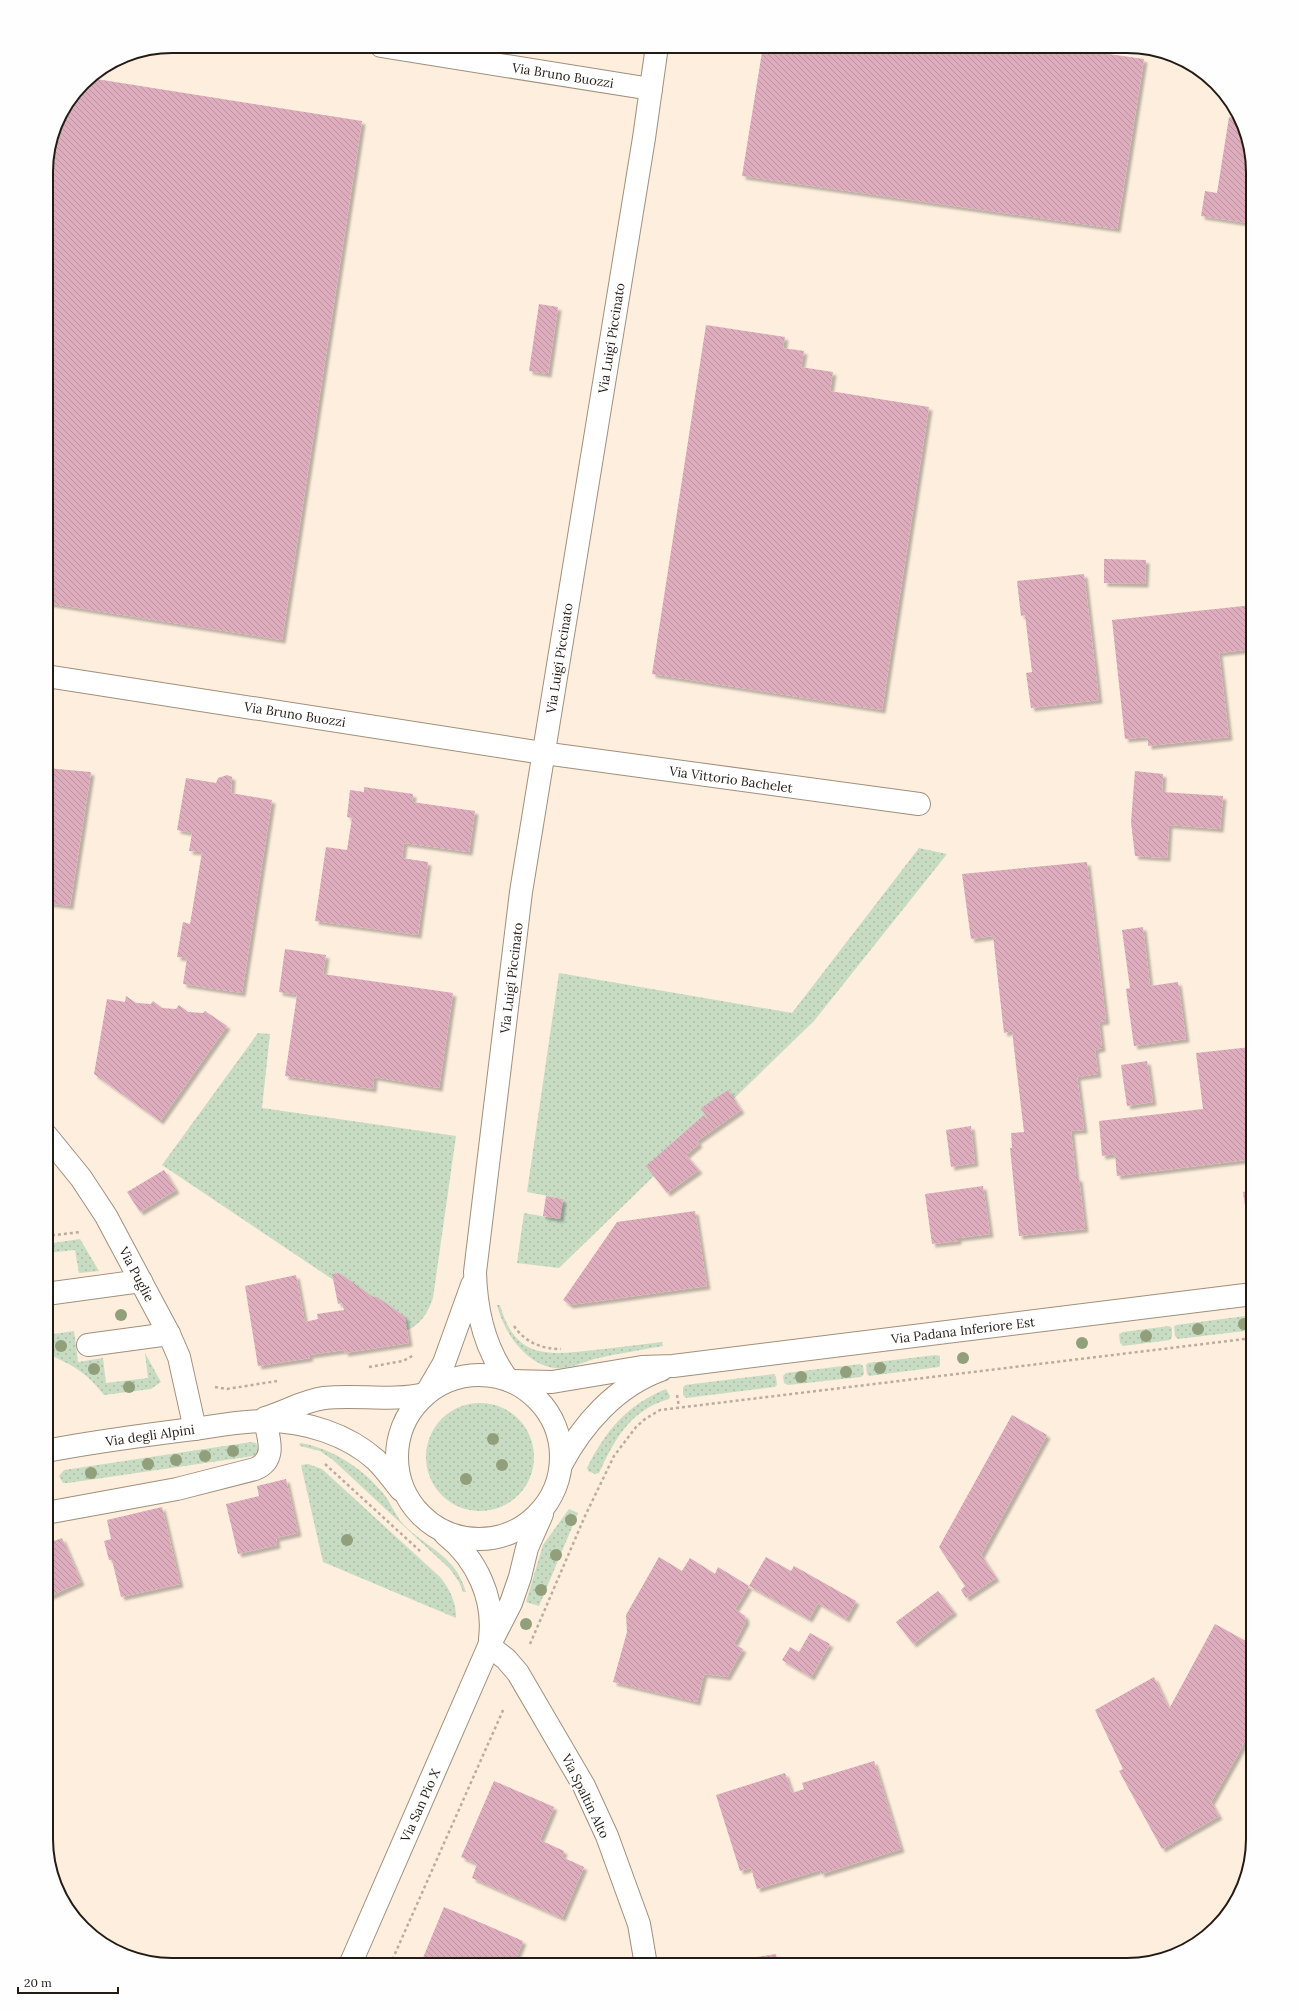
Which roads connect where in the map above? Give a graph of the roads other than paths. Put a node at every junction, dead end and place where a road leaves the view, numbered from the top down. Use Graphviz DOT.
graph roads {
  1 [pos="425,53"];
  2 [pos="656,53"];
  3 [pos="651,89"];
  4 [pos="53,677"];
  5 [pos="543,753"];
  6 [pos="919,804"];
  7 [pos="53,1144"];
  8 [pos="476,1272"];
  9 [pos="141,1280"];
  10 [pos="53,1293"];
  11 [pos="1246,1295"];
  12 [pos="169,1334"];
  13 [pos="88,1345"];
  14 [pos="673,1366"];
  15 [pos="510,1381"];
  16 [pos="426,1393"];
  17 [pos="260,1421"];
  18 [pos="195,1429"];
  19 [pos="53,1450"];
  20 [pos="561,1465"];
  21 [pos="409,1500"];
  22 [pos="550,1500"];
  23 [pos="53,1511"];
  24 [pos="442,1531"];
  25 [pos="489,1646"];
  26 [pos="353,1958"];
  27 [pos="645,1958"];
  1 -- 3 [label="street, Via Bruno Buozzi"];
  2 -- 3 [label="street, Via Luigi Piccinato"];
  3 -- 5 [label="street, Via Luigi Piccinato"];
  4 -- 5 [label="street, Via Bruno Buozzi"];
  5 -- 6 [label="street, Via Vittorio Bachelet"];
  5 -- 8 [label="street, Via Luigi Piccinato"];
  7 -- 9 [label="street, Via Puglie"];
  8 -- 15 [label="street, Via Luigi Piccinato"];
  8 -- 16 [label="street, Via Luigi Piccinato"];
  9 -- 10 [label="street"];
  9 -- 12 [label="street, Via Puglie"];
  11 -- 14 [label="street, Via Padana Inferiore Est"];
  12 -- 13 [label="street"];
  12 -- 18 [label="street, Via Puglie"];
  14 -- 15 [label="street, Via Padana Inferiore Est"];
  14 -- 20 [label="street, Via Padana Inferiore Est"];
  15 -- 16 [label="street"];
  15 -- 20 [label="street"];
  16 -- 17 [label="street, Via degli Alpini"];
  16 -- 21 [label="street"];
  17 -- 18 [label="street, Via degli Alpini"];
  17 -- 21 [label="street, Via degli Alpini"];
  17 -- 23 [label="street"];
  18 -- 19 [label="street, Via degli Alpini"];
  20 -- 22 [label="street"];
  21 -- 24 [label="street, Via San Pio X"];
  22 -- 24 [label="street"];
  22 -- 25 [label="street, Via San Pio X"];
  24 -- 25 [label="street, Via San Pio X"];
  25 -- 26 [label="street, Via San Pio X"];
  25 -- 27 [label="street, Via Spaltin Alto"];
}
